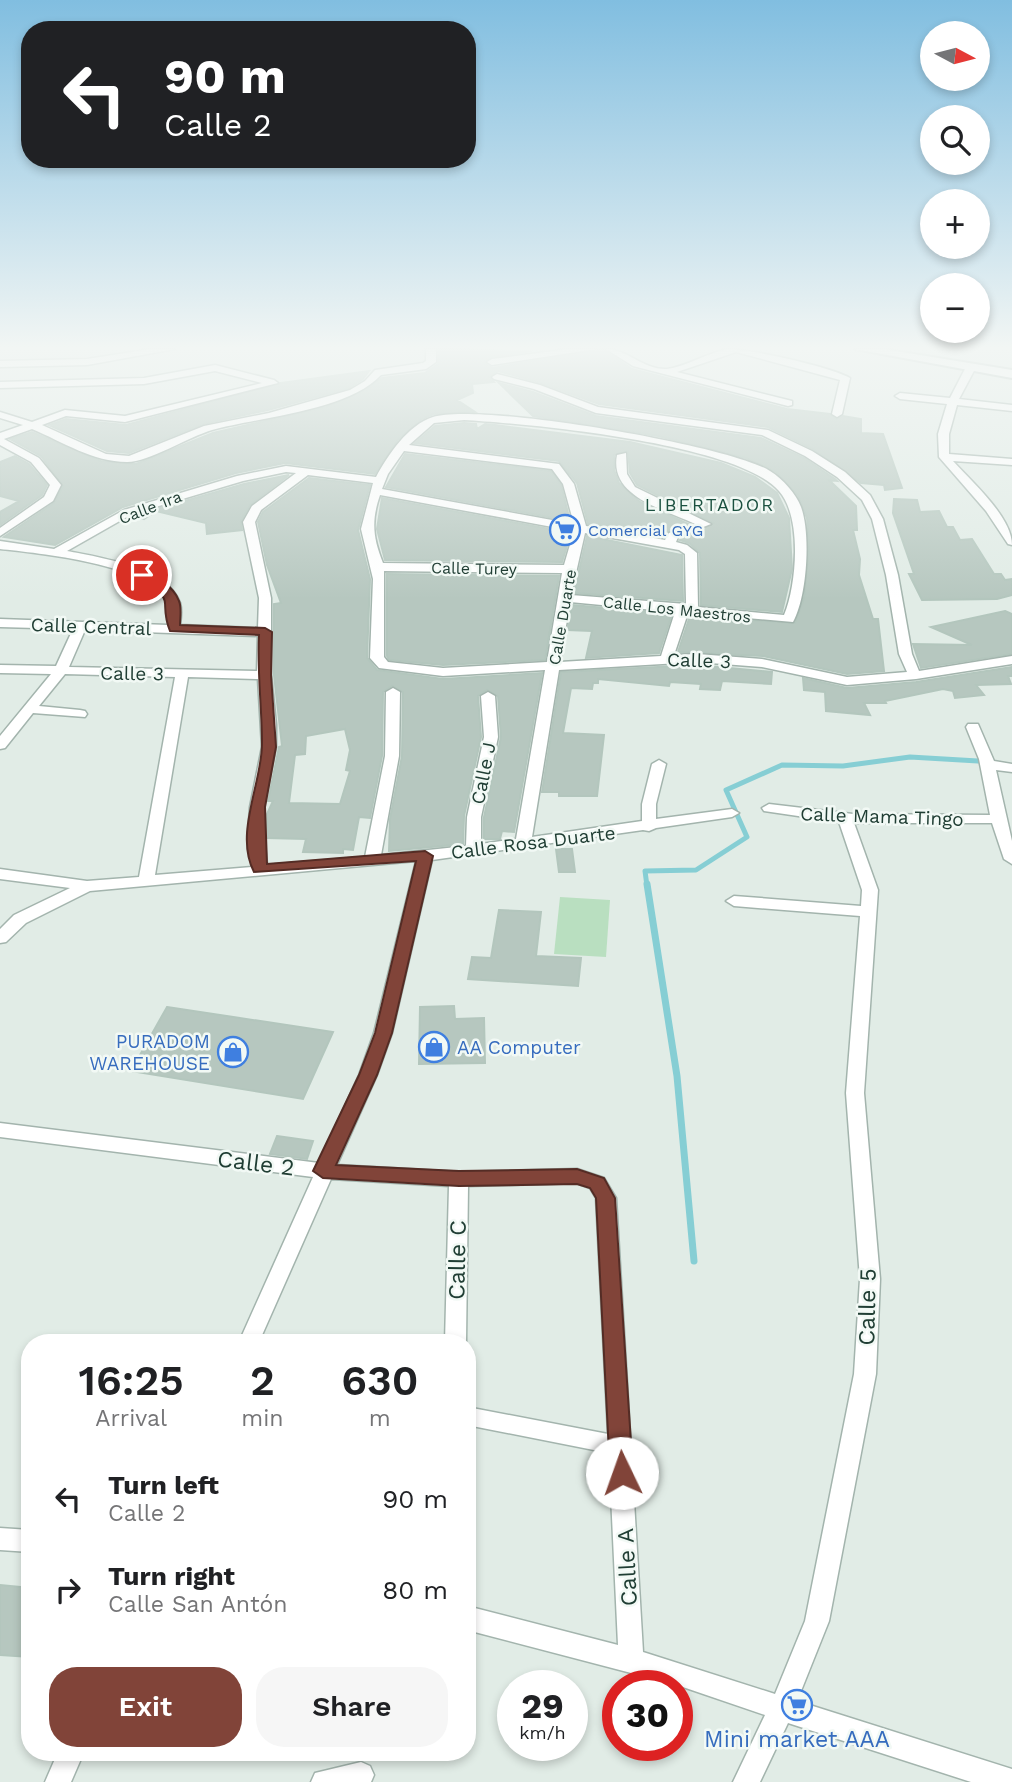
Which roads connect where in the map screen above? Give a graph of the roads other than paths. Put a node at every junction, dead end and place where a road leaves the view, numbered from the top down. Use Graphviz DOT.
graph roads {
  1 [pos="16,432"];
  2 [pos="49,432"];
  3 [pos="198,432"];
  4 [pos="415,432"];
  5 [pos="593,432"];
  6 [pos="764,432"];
  7 [pos="945,432"];
  8 [pos="0,439"];
  9 [pos="403,447"];
  10 [pos="622,454"];
  11 [pos="944,457"];
  12 [pos="1012,462"];
  13 [pos="306,471"];
  14 [pos="378,486"];
  15 [pos="580,527"];
  16 [pos="0,533"];
  17 [pos="1012,542"];
  18 [pos="670,544"];
  19 [pos="0,545"];
  20 [pos="58,551"];
  21 [pos="379,567"];
  22 [pos="569,569"];
  23 [pos="565,598"];
  24 [pos="681,611"];
  25 [pos="0,623"];
  26 [pos="81,625"];
  27 [pos="174,629"];
  28 [pos="265,632"];
  29 [pos="667,658"];
  30 [pos="1012,660"];
  31 [pos="553,665"];
  32 [pos="0,669"];
  33 [pos="61,671"];
  34 [pos="182,674"];
  35 [pos="264,675"];
  36 [pos="916,675"];
  37 [pos="393,692"];
  38 [pos="488,696"];
  39 [pos="32,709"];
  40 [pos="80,713"];
  41 [pos="973,727"];
  42 [pos="0,745"];
  43 [pos="659,764"];
  44 [pos="989,765"];
  45 [pos="1012,768"];
  46 [pos="769,808"];
  47 [pos="732,813"];
  48 [pos="845,817"];
  49 [pos="996,819"];
  50 [pos="649,827"];
  51 [pos="523,843"];
  52 [pos="473,850"];
  53 [pos="425,856"];
  54 [pos="372,859"];
  55 [pos="1012,859"];
  56 [pos="260,869"];
  57 [pos="0,874"];
  58 [pos="146,880"];
  59 [pos="87,886"];
  60 [pos="734,901"];
  61 [pos="868,912"];
  62 [pos="0,938"];
  63 [pos="0,1130"];
  64 [pos="323,1171"];
  65 [pos="459,1179"];
  66 [pos="597,1183"];
  67 [pos="252,1334"];
  68 [pos="455,1334"];
  69 [pos="476,1418"];
  70 [pos="620,1446"];
  71 [pos="0,1539"];
  72 [pos="21,1540"];
  73 [pos="476,1620"];
  74 [pos="631,1660"];
  75 [pos="781,1710"];
  76 [pos="67,1761"];
  77 [pos="361,1776"];
  78 [pos="58,1782"];
  79 [pos="324,1782"];
  80 [pos="746,1782"];
  81 [pos="1012,1782"];
  1 -- 8 [label="street"];
  2 -- 3 [label="street"];
  4 -- 9 [label="street, Calle Los Maestros"];
  5 -- 24 [label="street, Calle Los Maestros"];
  6 -- 36 [label="street"];
  7 -- 11 [label="street"];
  8 -- 16 [label="street"];
  9 -- 14 [label="street"];
  9 -- 15 [label="street, Calle Duarte"];
  10 -- 18 [label="street"];
  11 -- 12 [label="street"];
  11 -- 17 [label="street"];
  13 -- 14 [label="street"];
  13 -- 20 [label="street, Calle 1ra"];
  13 -- 28 [label="street"];
  14 -- 15 [label="street"];
  14 -- 21 [label="street"];
  15 -- 18 [label="street"];
  15 -- 22 [label="street, Calle Duarte"];
  18 -- 24 [label="street"];
  19 -- 20 [label="street"];
  20 -- 27 [label="street"];
  21 -- 22 [label="street, Calle Turey"];
  21 -- 31 [label="street, Calle 3"];
  22 -- 23 [label="street, Calle Duarte"];
  23 -- 24 [label="street, Calle Los Maestros"];
  23 -- 31 [label="street, Calle Duarte"];
  24 -- 29 [label="street"];
  25 -- 26 [label="street, Calle Central"];
  26 -- 27 [label="street, Calle Central"];
  26 -- 33 [label="street"];
  27 -- 28 [label="street, Calle Central"];
  28 -- 35 [label="street"];
  29 -- 31 [label="street, Calle 3"];
  29 -- 36 [label="street, Calle 3"];
  30 -- 36 [label="street, Calle 3"];
  31 -- 51 [label="street, Calle Duarte"];
  32 -- 33 [label="street, Calle 3"];
  33 -- 34 [label="street, Calle 3"];
  33 -- 39 [label="street"];
  34 -- 35 [label="street, Calle 3"];
  34 -- 58 [label="street"];
  35 -- 56 [label="street"];
  37 -- 54 [label="street"];
  38 -- 52 [label="street, Calle J"];
  39 -- 40 [label="street"];
  39 -- 42 [label="street"];
  41 -- 44 [label="street"];
  43 -- 50 [label="street"];
  44 -- 45 [label="street"];
  44 -- 49 [label="street"];
  46 -- 48 [label="street, Calle Mama Tingo"];
  47 -- 50 [label="street, Calle Rosa Duarte"];
  48 -- 49 [label="street, Calle Mama Tingo"];
  48 -- 61 [label="street, Calle 5"];
  49 -- 55 [label="street"];
  50 -- 51 [label="street, Calle Rosa Duarte"];
  51 -- 52 [label="street, Calle Rosa Duarte"];
  52 -- 53 [label="street, Calle Rosa Duarte"];
  53 -- 54 [label="street, Calle Rosa Duarte"];
  53 -- 64 [label="street"];
  54 -- 56 [label="street, Calle Rosa Duarte"];
  56 -- 58 [label="street, Calle Rosa Duarte"];
  57 -- 59 [label="street, Calle Rosa Duarte"];
  58 -- 59 [label="street, Calle Rosa Duarte"];
  59 -- 62 [label="street"];
  60 -- 61 [label="street"];
  61 -- 75 [label="street, Calle 5"];
  63 -- 64 [label="street, Calle 2"];
  64 -- 65 [label="street, Calle 2"];
  64 -- 67 [label="street"];
  65 -- 66 [label="street, Calle 2"];
  65 -- 68 [label="street, Calle C"];
  66 -- 70 [label="street, Calle A"];
  69 -- 70 [label="street"];
  70 -- 74 [label="street, Calle A"];
  71 -- 72 [label="street"];
  73 -- 74 [label="street"];
  74 -- 75 [label="street"];
  75 -- 80 [label="street, Calle 5"];
  75 -- 81 [label="street"];
  76 -- 78 [label="street"];
  77 -- 79 [label="street"];
}
